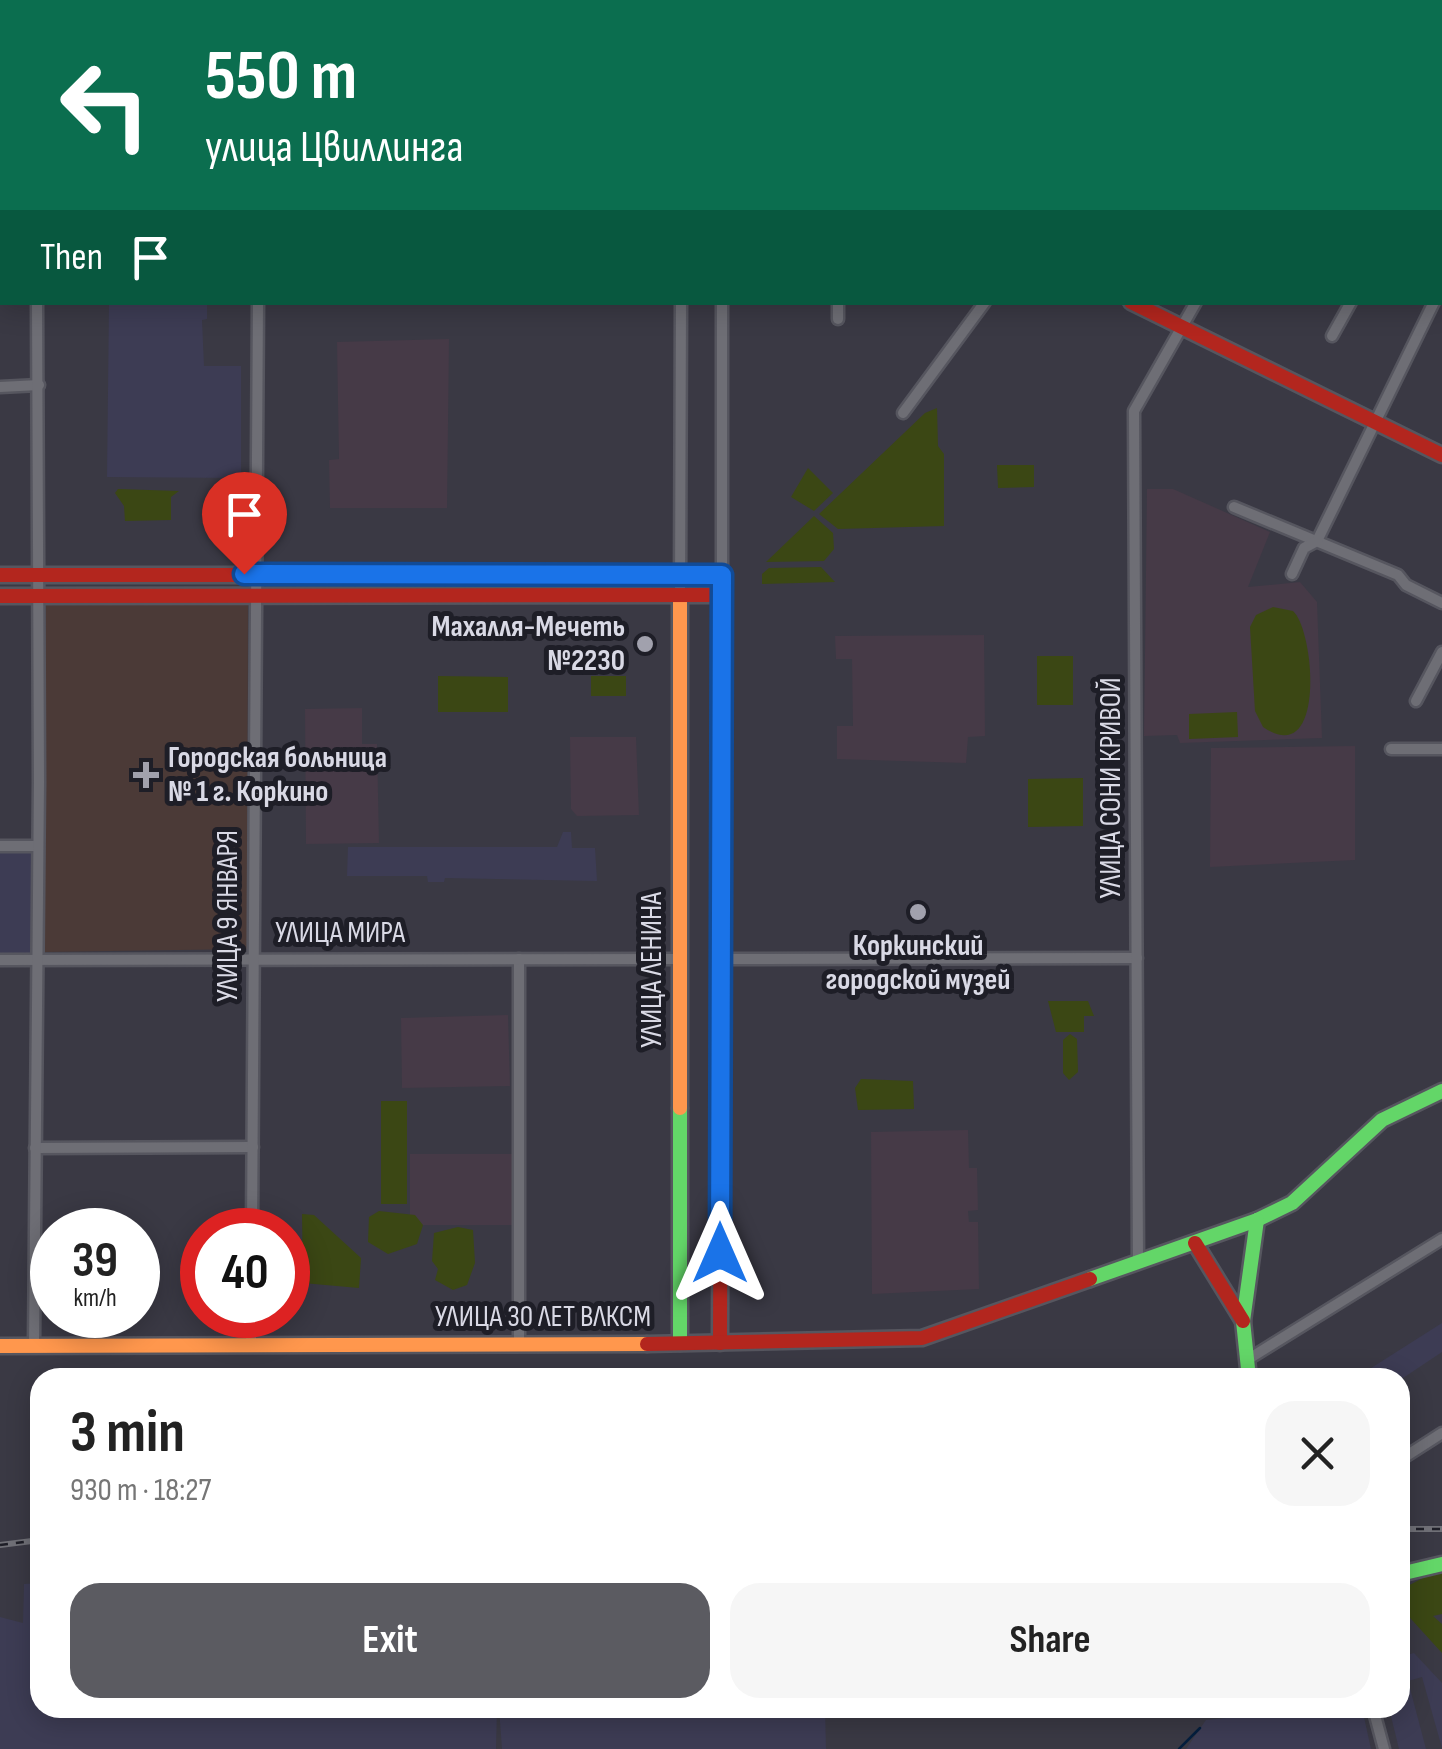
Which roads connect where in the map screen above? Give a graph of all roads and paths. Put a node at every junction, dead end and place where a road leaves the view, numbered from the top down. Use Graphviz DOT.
graph roads {
  1 [pos="37,305"];
  2 [pos="258,305"];
  3 [pos="681,305"];
  4 [pos="722,305"];
  5 [pos="838,305"];
  6 [pos="983,305"];
  7 [pos="1137,305"];
  8 [pos="1194,305"];
  9 [pos="1350,305"];
  10 [pos="1432,305"];
  11 [pos="1428,314"];
  12 [pos="838,319"];
  13 [pos="1442,322"];
  14 [pos="1180,325"];
  15 [pos="1332,336"];
  16 [pos="39,385"];
  17 [pos="0,387"];
  18 [pos="903,414"];
  19 [pos="1373,422"];
  20 [pos="1442,455"];
  21 [pos="1234,507"];
  22 [pos="1317,541"];
  23 [pos="0,574"];
  24 [pos="256,574"];
  25 [pos="1292,574"];
  26 [pos="39,575"];
  27 [pos="722,575"];
  28 [pos="680,576"];
  29 [pos="722,595"];
  30 [pos="0,596"];
  31 [pos="680,596"];
  32 [pos="39,597"];
  33 [pos="253,598"];
  34 [pos="1442,602"];
  35 [pos="1442,652"];
  36 [pos="1416,702"];
  37 [pos="1392,749"];
  38 [pos="1442,750"];
  39 [pos="0,846"];
  40 [pos="37,846"];
  41 [pos="254,958"];
  42 [pos="1137,958"];
  43 [pos="519,959"];
  44 [pos="680,959"];
  45 [pos="721,959"];
  46 [pos="0,960"];
  47 [pos="36,960"];
  48 [pos="1442,1091"];
  49 [pos="252,1147"];
  50 [pos="35,1148"];
  51 [pos="252,1208"];
  52 [pos="1257,1220"];
  53 [pos="1442,1239"];
  54 [pos="1195,1243"];
  55 [pos="1138,1263"];
  56 [pos="1244,1321"];
  57 [pos="251,1338"];
  58 [pos="680,1343"];
  59 [pos="720,1343"];
  60 [pos="519,1344"];
  61 [pos="251,1345"];
  62 [pos="0,1346"];
  63 [pos="34,1346"];
  64 [pos="1247,1360"];
  65 [pos="1248,1368"];
  66 [pos="1442,1433"];
  67 [pos="1410,1454"];
  68 [pos="1442,1564"];
  69 [pos="1410,1572"];
  70 [pos="1376,1718"];
  71 [pos="1384,1749"];
  1 -- 16 [label="street"];
  2 -- 24 [label="street, УЛИЦА 9 ЯНВАРЯ"];
  3 -- 28 [label="street, УЛИЦА ЛЕНИНА"];
  4 -- 27 [label="street"];
  5 -- 12 [label="street"];
  6 -- 18 [label="street"];
  7 -- 14 [label="street"];
  8 -- 14 [label="street, УЛИЦА СОНИ КРИВОЙ"];
  9 -- 15 [label="street"];
  10 -- 11 [label="street"];
  11 -- 13 [label="street"];
  11 -- 19 [label="street"];
  14 -- 19 [label="street"];
  14 -- 42 [label="street, УЛИЦА СОНИ КРИВОЙ"];
  16 -- 17 [label="street"];
  16 -- 26 [label="street"];
  19 -- 20 [label="street"];
  19 -- 22 [label="street"];
  21 -- 22 [label="street"];
  22 -- 25 [label="street"];
  22 -- 34 [label="street"];
  23 -- 26 [label="street"];
  24 -- 26 [label="street"];
  24 -- 28 [label="street"];
  24 -- 33 [label="street, УЛИЦА 9 ЯНВАРЯ"];
  26 -- 32 [label="street"];
  27 -- 28 [label="street"];
  27 -- 29 [label="street"];
  28 -- 31 [label="street, УЛИЦА ЛЕНИНА"];
  29 -- 31 [label="street"];
  29 -- 45 [label="street"];
  30 -- 32 [label="street"];
  31 -- 33 [label="street"];
  31 -- 44 [label="street, УЛИЦА ЛЕНИНА"];
  32 -- 33 [label="street"];
  32 -- 40 [label="street"];
  33 -- 41 [label="street, УЛИЦА 9 ЯНВАРЯ"];
  35 -- 36 [label="street"];
  37 -- 38 [label="street"];
  39 -- 40 [label="street"];
  40 -- 47 [label="street"];
  41 -- 43 [label="street, УЛИЦА МИРА"];
  41 -- 47 [label="street, УЛИЦА МИРА"];
  41 -- 49 [label="street, УЛИЦА 9 ЯНВАРЯ"];
  42 -- 45 [label="street"];
  42 -- 55 [label="street, УЛИЦА СОНИ КРИВОЙ"];
  43 -- 44 [label="street, УЛИЦА МИРА"];
  43 -- 60 [label="street"];
  44 -- 58 [label="street, УЛИЦА ЛЕНИНА"];
  45 -- 59 [label="street"];
  46 -- 47 [label="street, УЛИЦА МИРА"];
  47 -- 50 [label="street"];
  48 -- 52 [label="street, УЛИЦА 30 ЛЕТ ВЛКСМ"];
  49 -- 50 [label="street"];
  49 -- 51 [label="street, УЛИЦА 9 ЯНВАРЯ"];
  50 -- 63 [label="street"];
  52 -- 54 [label="street, УЛИЦА 30 ЛЕТ ВЛКСМ"];
  52 -- 56 [label="street"];
  53 -- 64 [label="street"];
  54 -- 55 [label="street, УЛИЦА 30 ЛЕТ ВЛКСМ"];
  54 -- 56 [label="street"];
  55 -- 59 [label="street, УЛИЦА 30 ЛЕТ ВЛКСМ"];
  56 -- 64 [label="street"];
  57 -- 61 [label="street"];
  58 -- 59 [label="street, УЛИЦА 30 ЛЕТ ВЛКСМ"];
  58 -- 60 [label="street, УЛИЦА 30 ЛЕТ ВЛКСМ"];
  60 -- 61 [label="street, УЛИЦА 30 ЛЕТ ВЛКСМ"];
  61 -- 63 [label="street, УЛИЦА 30 ЛЕТ ВЛКСМ"];
  62 -- 63 [label="street, УЛИЦА 30 ЛЕТ ВЛКСМ"];
  64 -- 65 [label="street"];
  66 -- 67 [label="street"];
  68 -- 69 [label="street"];
  70 -- 71 [label="street"];
}
